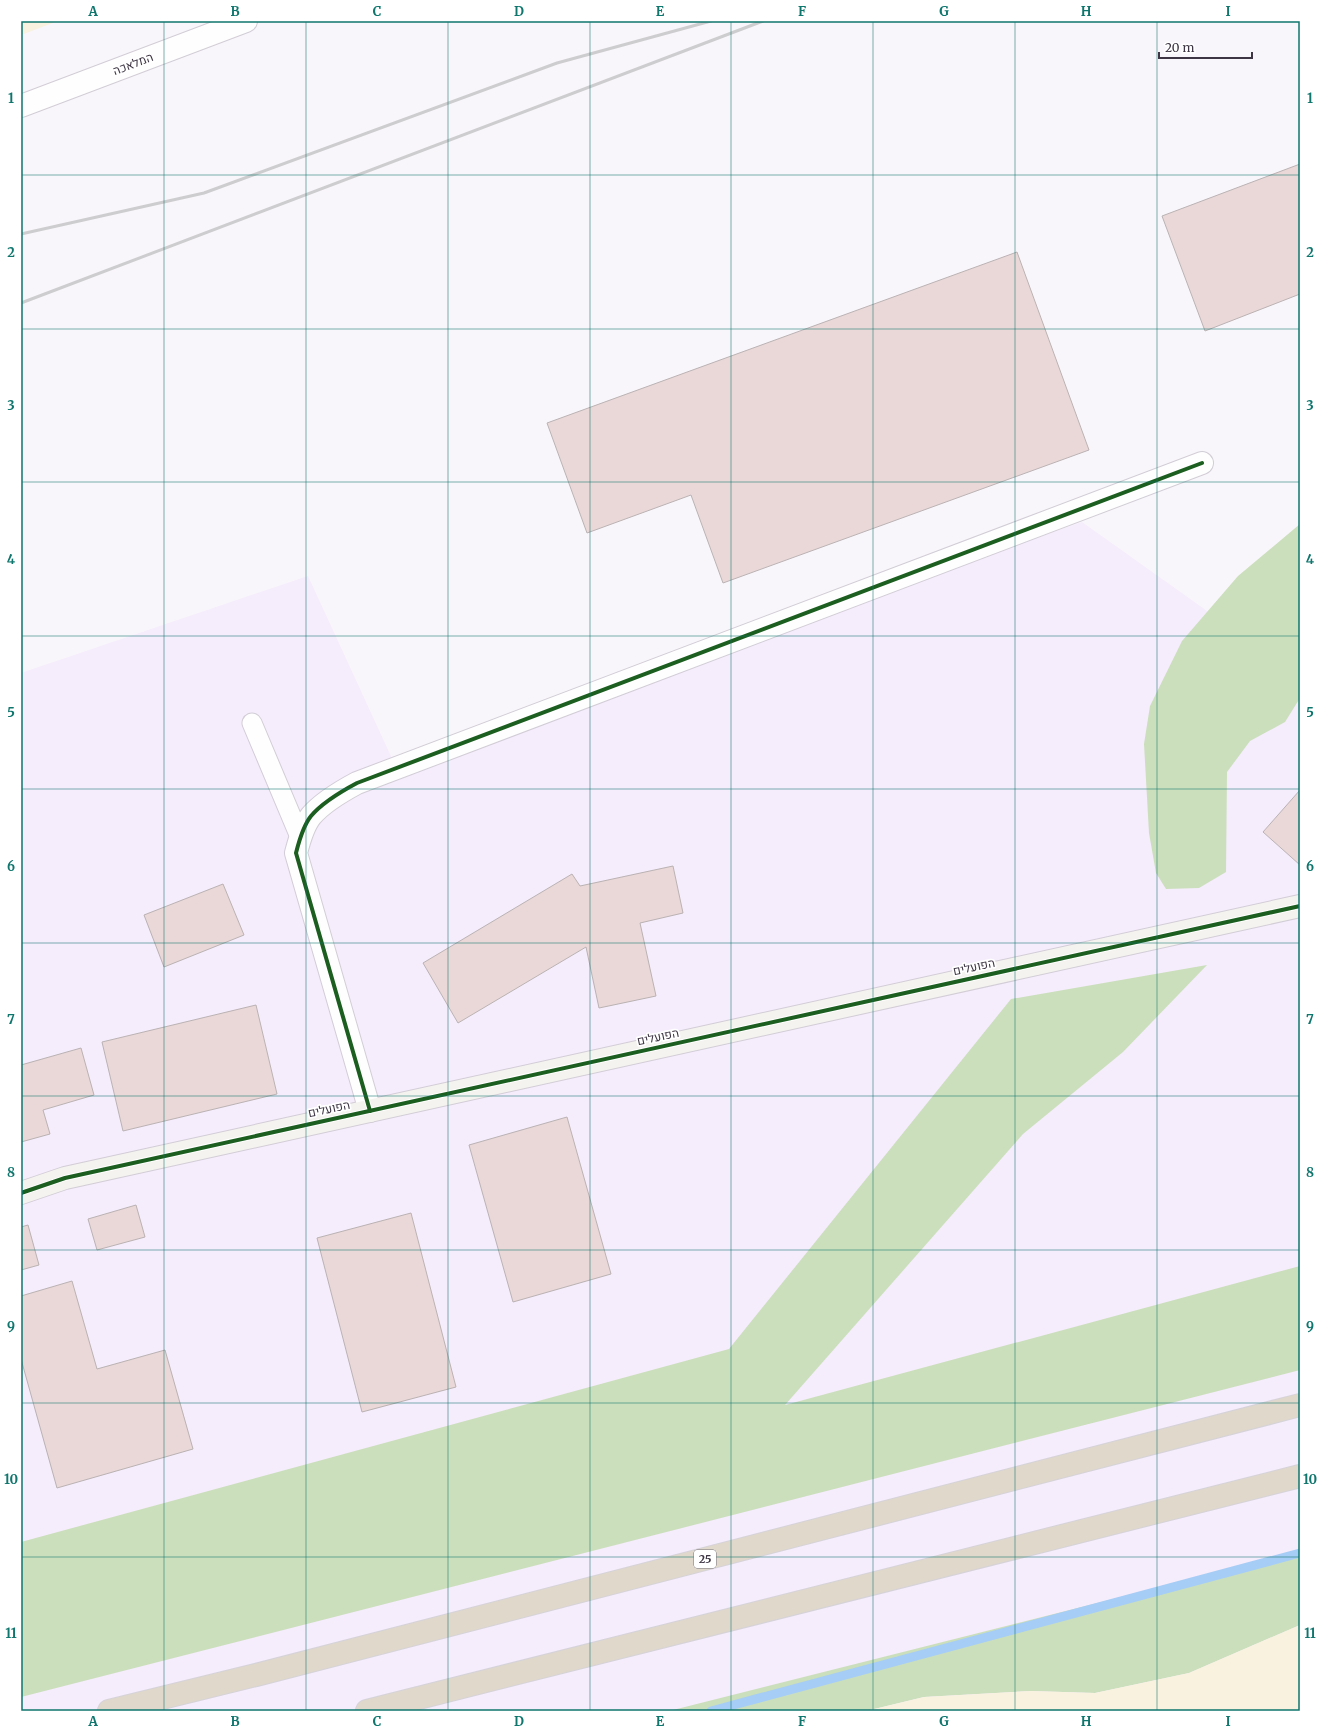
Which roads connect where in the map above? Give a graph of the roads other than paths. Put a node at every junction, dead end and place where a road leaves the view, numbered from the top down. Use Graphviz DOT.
graph roads {
  1 [pos="246,21"];
  2 [pos="21,106"];
  3 [pos="1202,463"];
  4 [pos="252,723"];
  5 [pos="300,837"];
  6 [pos="1300,906"];
  7 [pos="370,1111"];
  8 [pos="21,1193"];
  9 [pos="1300,1405"];
  10 [pos="1300,1476"];
  11 [pos="109,1711"];
  12 [pos="367,1711"];
  1 -- 2 [label="street, המלאכה"];
  3 -- 5 [label="street"];
  4 -- 5 [label="lane"];
  5 -- 7 [label="street"];
  6 -- 7 [label="street, הפועלים"];
  7 -- 8 [label="street, הפועלים"];
  9 -- 11 [label="highway, 25"];
  10 -- 12 [label="highway"];
}
